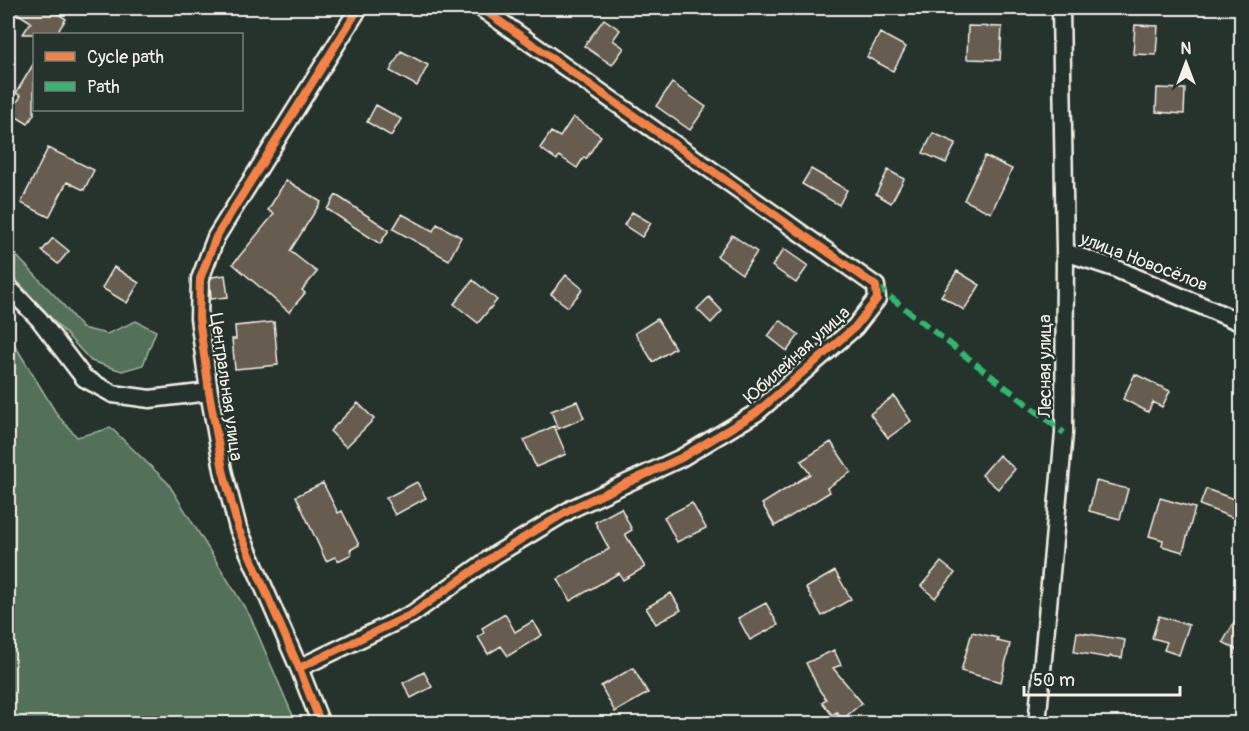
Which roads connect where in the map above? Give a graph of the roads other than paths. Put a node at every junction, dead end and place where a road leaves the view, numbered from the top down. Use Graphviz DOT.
graph roads {
  1 [pos="359,8"];
  2 [pos="481,8"];
  3 [pos="1061,8"];
  4 [pos="1065,252"];
  5 [pos="8,287"];
  6 [pos="1242,323"];
  7 [pos="209,392"];
  8 [pos="299,668"];
  9 [pos="321,723"];
  10 [pos="1037,723"];
  1 -- 7 [label="street, Центральная улица"];
  2 -- 8 [label="street, Юбилейная улица"];
  3 -- 4 [label="street, Лесная улица"];
  4 -- 6 [label="street, улица Новосёлов"];
  4 -- 10 [label="street, Лесная улица"];
  5 -- 7 [label="street"];
  7 -- 8 [label="street, Центральная улица"];
  8 -- 9 [label="street, Центральная улица"];
}
